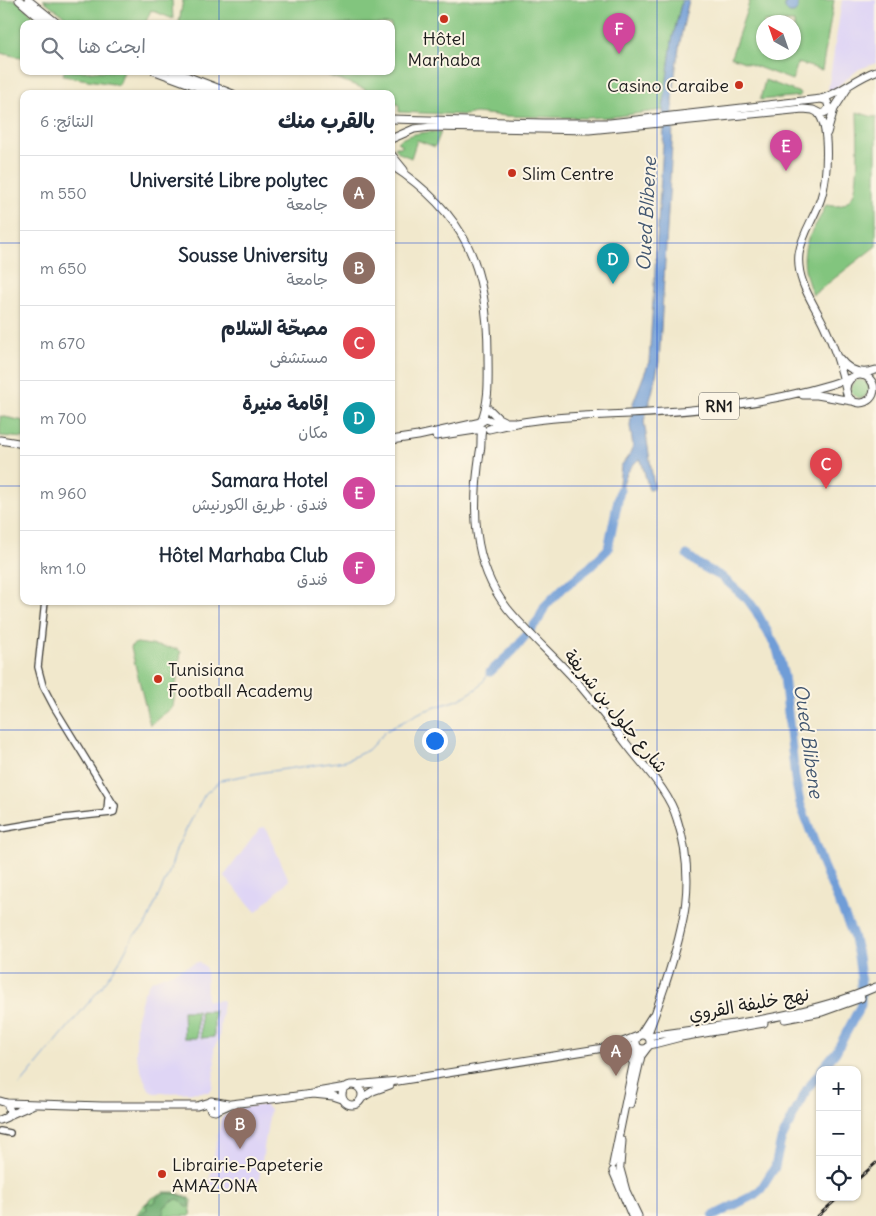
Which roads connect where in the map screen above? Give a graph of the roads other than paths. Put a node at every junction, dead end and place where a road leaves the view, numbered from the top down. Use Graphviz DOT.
graph roads {
  1 [pos="19,0"];
  2 [pos="28,0"];
  3 [pos="42,20"];
  4 [pos="53,20"];
  5 [pos="876,71"];
  6 [pos="166,75"];
  7 [pos="183,75"];
  8 [pos="855,82"];
  9 [pos="206,90"];
  10 [pos="223,90"];
  11 [pos="821,100"];
  12 [pos="817,112"];
  13 [pos="675,118"];
  14 [pos="395,119"];
  15 [pos="662,119"];
  16 [pos="395,136"];
  17 [pos="826,138"];
  18 [pos="395,159"];
  19 [pos="395,167"];
  20 [pos="409,176"];
  21 [pos="837,354"];
  22 [pos="876,370"];
  23 [pos="853,377"];
  24 [pos="844,380"];
  25 [pos="874,387"];
  26 [pos="488,390"];
  27 [pos="846,390"];
  28 [pos="791,396"];
  29 [pos="854,402"];
  30 [pos="864,402"];
  31 [pos="876,402"];
  32 [pos="490,410"];
  33 [pos="510,422"];
  34 [pos="527,422"];
  35 [pos="485,426"];
  36 [pos="395,439"];
  37 [pos="0,440"];
  38 [pos="20,443"];
  39 [pos="45,605"];
  40 [pos="110,806"];
  41 [pos="92,815"];
  42 [pos="0,830"];
  43 [pos="876,987"];
  44 [pos="876,992"];
  45 [pos="866,993"];
  46 [pos="853,998"];
  47 [pos="657,1009"];
  48 [pos="653,1023"];
  49 [pos="663,1034"];
  50 [pos="643,1036"];
  51 [pos="637,1046"];
  52 [pos="610,1047"];
  53 [pos="622,1047"];
  54 [pos="648,1047"];
  55 [pos="634,1063"];
  56 [pos="398,1082"];
  57 [pos="350,1086"];
  58 [pos="313,1094"];
  59 [pos="362,1098"];
  60 [pos="342,1099"];
  61 [pos="3,1102"];
  62 [pos="34,1104"];
  63 [pos="9,1114"];
  64 [pos="0,1120"];
  65 [pos="0,1131"];
  66 [pos="10,1133"];
  67 [pos="616,1168"];
  68 [pos="632,1216"];
  69 [pos="638,1216"];
  1 -- 3 [label="main road"];
  2 -- 4 [label="main road"];
  5 -- 8 [label="main road"];
  6 -- 9 [label="main road"];
  7 -- 10 [label="main road"];
  8 -- 11 [label="main road"];
  8 -- 17 [label="main road"];
  11 -- 12 [label="main road"];
  11 -- 13 [label="main road"];
  12 -- 13 [label="main road"];
  12 -- 17 [label="main road"];
  13 -- 15 [label="main road"];
  14 -- 15 [label="main road"];
  15 -- 16 [label="main road"];
  17 -- 21 [label="main road"];
  18 -- 20 [label="main road"];
  19 -- 20 [label="main road"];
  20 -- 26 [label="main road"];
  21 -- 22 [label="main road"];
  21 -- 24 [label="main road"];
  23 -- 24 [label="main road, RN1"];
  23 -- 25 [label="main road"];
  23 -- 27 [label="main road"];
  24 -- 27 [label="main road"];
  24 -- 28 [label="main road, RN1"];
  25 -- 30 [label="main road"];
  26 -- 32 [label="main road"];
  26 -- 35 [label="main road"];
  27 -- 29 [label="main road"];
  28 -- 29 [label="main road, RN1"];
  28 -- 34 [label="main road, RN1"];
  29 -- 30 [label="main road, RN1"];
  30 -- 31 [label="main road, RN1"];
  32 -- 33 [label="main road"];
  32 -- 35 [label="main road"];
  33 -- 34 [label="main road, RN1"];
  33 -- 35 [label="main road, RN1"];
  34 -- 35 [label="main road, RN1"];
  35 -- 36 [label="main road, RN1"];
  35 -- 47 [label="main road, شارع جلول بن شريفة"];
  37 -- 38 [label="main road"];
  39 -- 40 [label="street"];
  40 -- 41 [label="street"];
  40 -- 41 [label="street"];
  41 -- 42 [label="street"];
  43 -- 45 [label="main road"];
  44 -- 45 [label="main road"];
  45 -- 46 [label="main road"];
  46 -- 49 [label="main road, نهج خليفة القروي"];
  46 -- 54 [label="main road, نهج خليفة القروي"];
  47 -- 48 [label="main road, شارع جلول بن شريفة"];
  47 -- 50 [label="main road, شارع جلول بن شريفة"];
  48 -- 49 [label="main road"];
  48 -- 50 [label="main road, شارع جلول بن شريفة"];
  49 -- 50 [label="main road, نهج خليفة القروي"];
  50 -- 51 [label="main road"];
  50 -- 52 [label="main road, نهج خليفة القروي"];
  50 -- 54 [label="main road"];
  51 -- 53 [label="main road"];
  51 -- 54 [label="main road"];
  51 -- 55 [label="main road"];
  52 -- 53 [label="main road"];
  52 -- 56 [label="main road"];
  53 -- 55 [label="main road"];
  54 -- 67 [label="main road"];
  55 -- 67 [label="main road"];
  56 -- 57 [label="main road"];
  56 -- 59 [label="main road"];
  57 -- 58 [label="main road"];
  57 -- 59 [label="main road"];
  57 -- 60 [label="main road"];
  58 -- 60 [label="main road"];
  58 -- 62 [label="main road"];
  59 -- 60 [label="main road"];
  61 -- 62 [label="main road"];
  61 -- 63 [label="main road"];
  62 -- 63 [label="main road"];
  63 -- 64 [label="main road"];
  65 -- 66 [label="street"];
  67 -- 68 [label="main road"];
  67 -- 69 [label="main road"];
}
